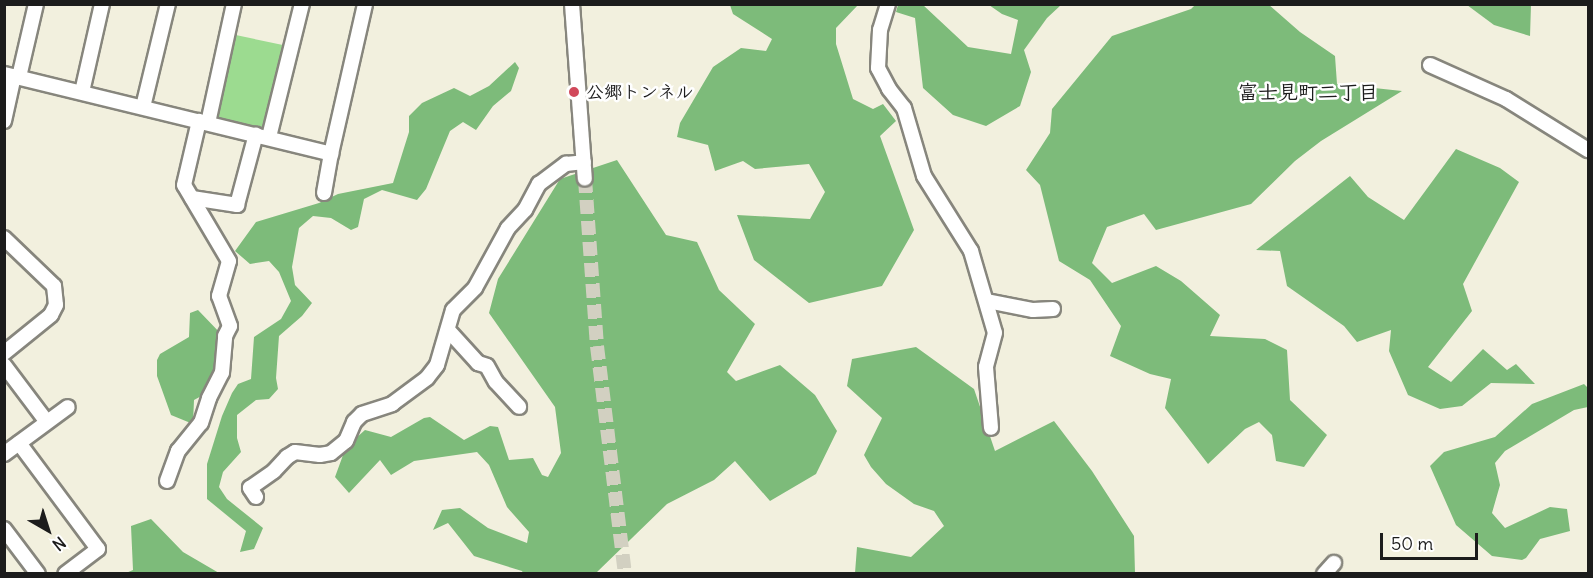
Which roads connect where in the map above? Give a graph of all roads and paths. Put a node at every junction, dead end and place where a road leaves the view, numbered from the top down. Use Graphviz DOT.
graph roads {
  1 [pos="36,4"];
  2 [pos="102,4"];
  3 [pos="168,4"];
  4 [pos="234,4"];
  5 [pos="302,4"];
  6 [pos="365,4"];
  7 [pos="572,4"];
  8 [pos="888,4"];
  9 [pos="1430,65"];
  10 [pos="12,76"];
  11 [pos="82,92"];
  12 [pos="144,107"];
  13 [pos="4,121"];
  14 [pos="204,122"];
  15 [pos="263,136"];
  16 [pos="1588,150"];
  17 [pos="331,154"];
  18 [pos="584,162"];
  19 [pos="585,179"];
  20 [pos="324,193"];
  21 [pos="192,198"];
  22 [pos="4,238"];
  23 [pos="987,301"];
  24 [pos="1053,309"];
  25 [pos="448,330"];
  26 [pos="4,353"];
  27 [pos="4,365"];
  28 [pos="68,407"];
  29 [pos="519,407"];
  30 [pos="47,422"];
  31 [pos="991,428"];
  32 [pos="19,443"];
  33 [pos="4,454"];
  34 [pos="167,481"];
  35 [pos="256,497"];
  36 [pos="6,534"];
  37 [pos="38,573"];
  38 [pos="65,573"];
  1 -- 10 [label="street"];
  2 -- 11 [label="street"];
  3 -- 12 [label="street"];
  4 -- 14 [label="street"];
  5 -- 15 [label="street"];
  6 -- 17 [label="street"];
  7 -- 18 [label="street"];
  8 -- 23 [label="street"];
  9 -- 16 [label="street"];
  10 -- 11 [label="street"];
  10 -- 13 [label="street"];
  11 -- 12 [label="street"];
  12 -- 14 [label="street"];
  14 -- 15 [label="street"];
  14 -- 21 [label="street"];
  15 -- 17 [label="street"];
  15 -- 21 [label="street"];
  17 -- 20 [label="street"];
  18 -- 19 [label="street"];
  18 -- 25 [label="street"];
  21 -- 34 [label="street"];
  22 -- 26 [label="street"];
  23 -- 24 [label="street"];
  23 -- 31 [label="street"];
  25 -- 29 [label="street"];
  25 -- 35 [label="street"];
  27 -- 30 [label="street"];
  28 -- 30 [label="street"];
  30 -- 32 [label="street"];
  32 -- 33 [label="street"];
  32 -- 38 [label="street"];
  36 -- 37 [label="street"];
}
